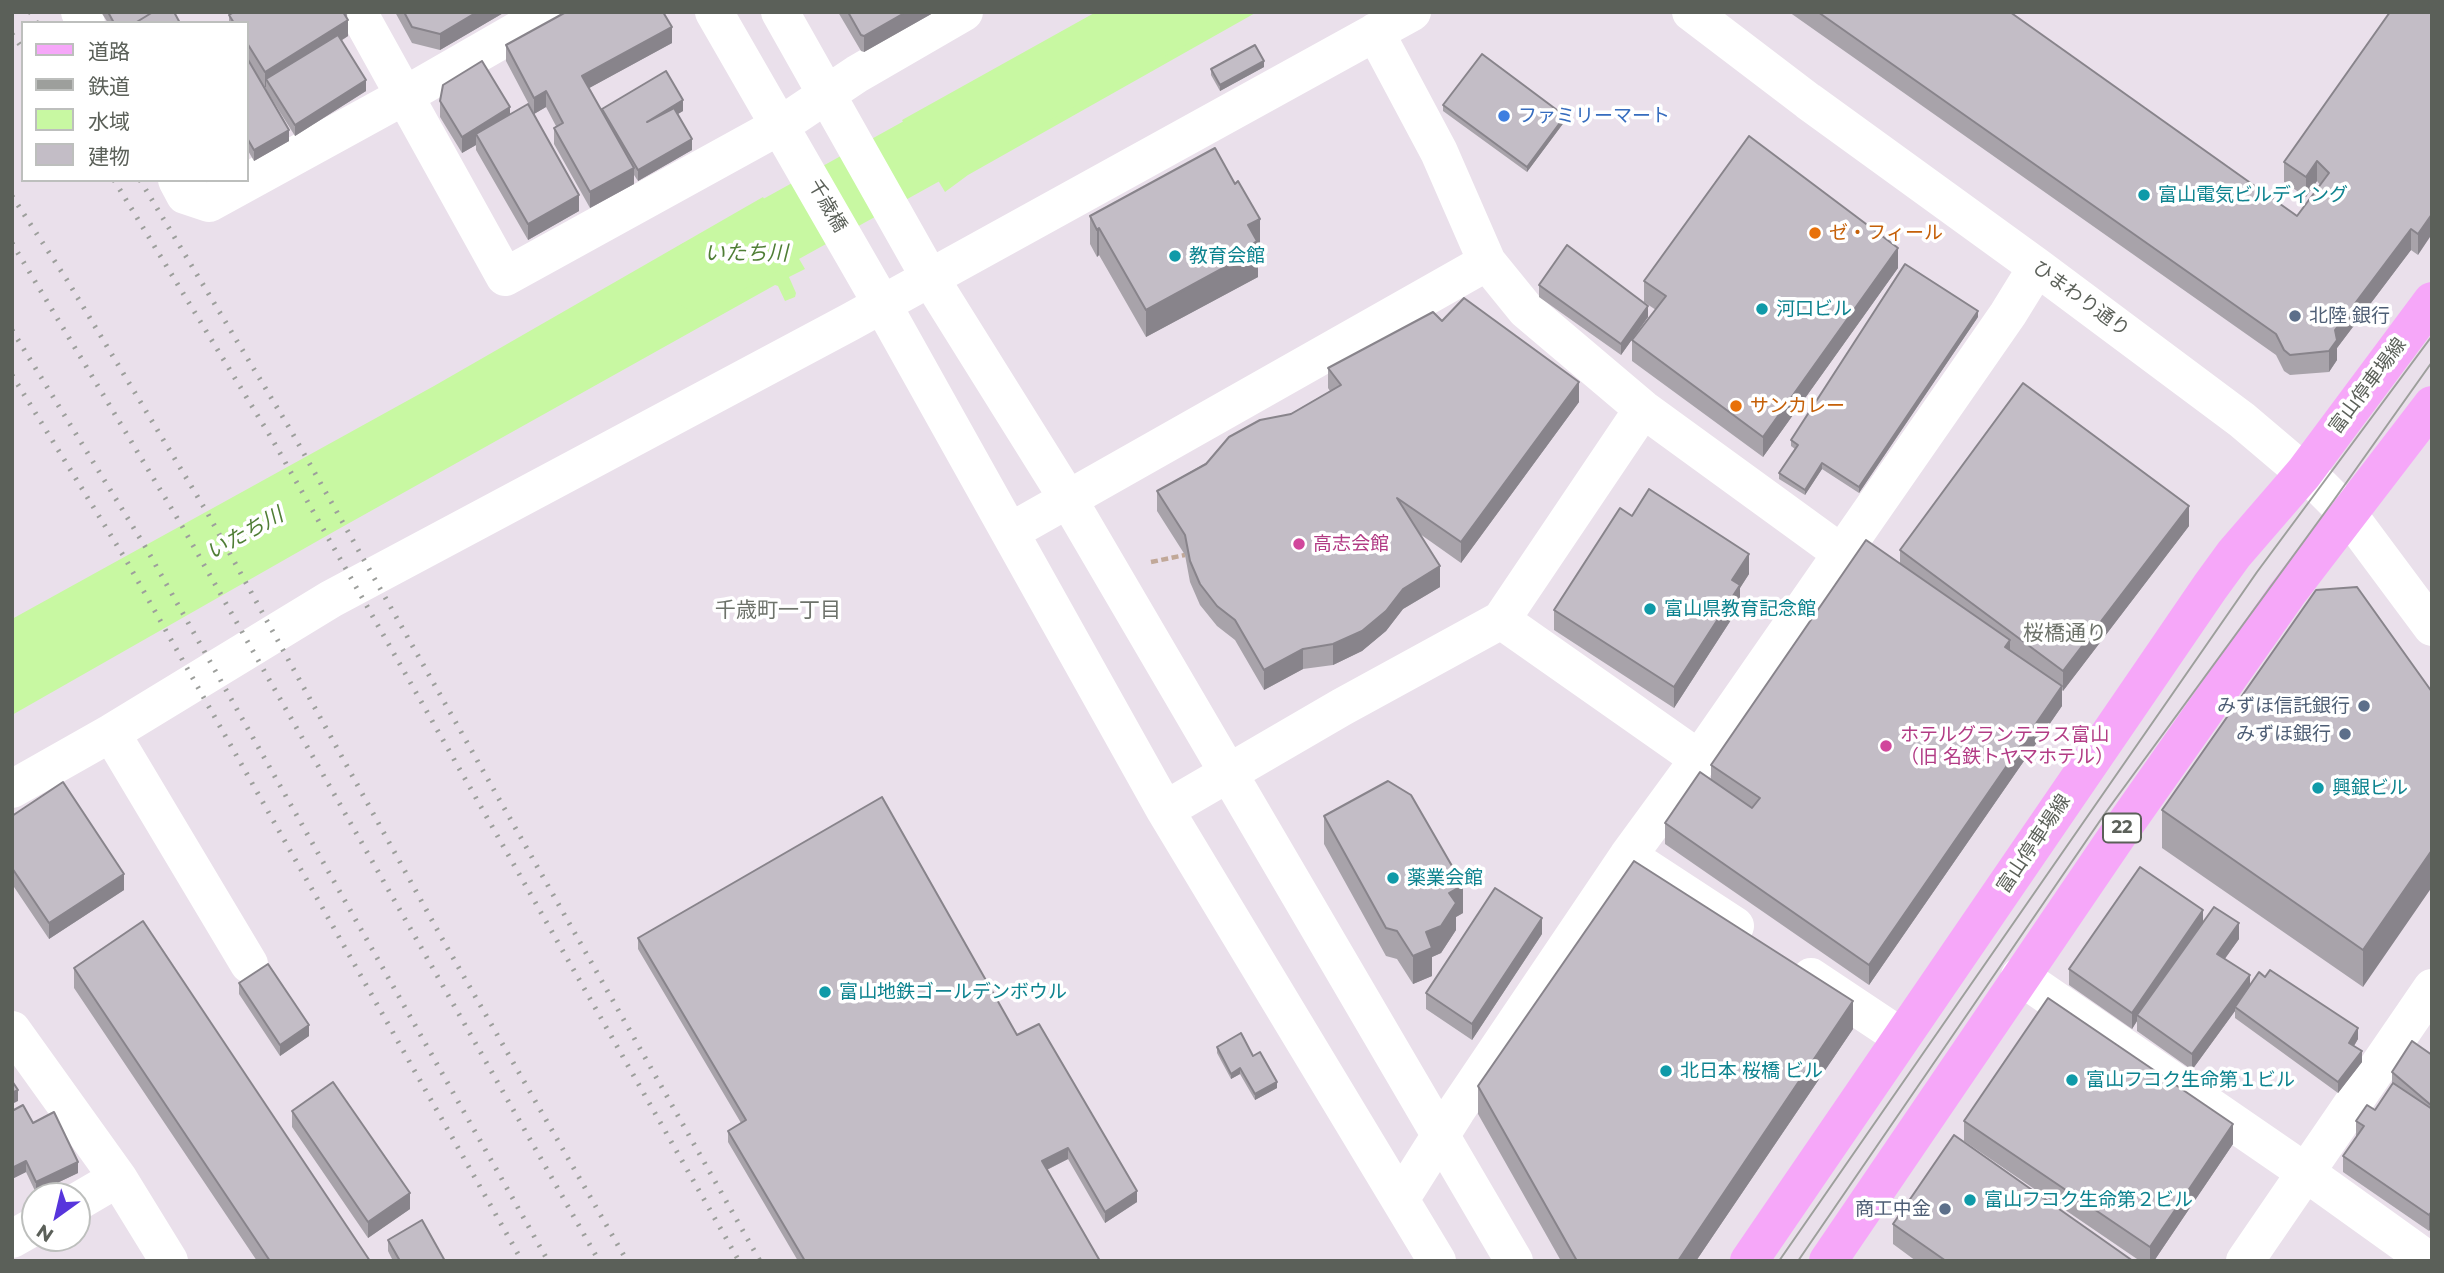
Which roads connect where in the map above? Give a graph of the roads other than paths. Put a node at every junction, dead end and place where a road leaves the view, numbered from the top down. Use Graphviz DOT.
graph roads {
  1 [pos="358,12"];
  2 [pos="550,12"];
  3 [pos="714,12"];
  4 [pos="780,12"];
  5 [pos="964,12"];
  6 [pos="1412,12"];
  7 [pos="1691,12"];
  8 [pos="1376,32"];
  9 [pos="404,96"];
  10 [pos="833,107"];
  11 [pos="786,135"];
  12 [pos="178,182"];
  13 [pos="247,182"];
  14 [pos="248,182"];
  15 [pos="1487,262"];
  16 [pos="2037,267"];
  17 [pos="930,278"];
  18 [pos="2432,301"];
  19 [pos="883,304"];
  20 [pos="2432,405"];
  21 [pos="1643,409"];
  22 [pos="2304,473"];
  23 [pos="1068,499"];
  24 [pos="2348,514"];
  25 [pos="1010,532"];
  26 [pos="1841,553"];
  27 [pos="1501,620"];
  28 [pos="2432,627"];
  29 [pos="111,733"];
  30 [pos="1699,759"];
  31 [pos="1231,774"];
  32 [pos="12,789"];
  33 [pos="1165,810"];
  34 [pos="1628,856"];
  35 [pos="249,964"];
  36 [pos="2020,976"];
  37 [pos="2432,988"];
  38 [pos="12,1030"];
  39 [pos="1901,1037"];
  40 [pos="1440,1136"];
  41 [pos="2305,1172"];
  42 [pos="118,1178"];
  43 [pos="91,1194"];
  44 [pos="1401,1198"];
  45 [pos="169,1261"];
  46 [pos="1437,1261"];
  47 [pos="1514,1261"];
  48 [pos="1749,1261"];
  49 [pos="1828,1261"];
  50 [pos="2245,1261"];
  51 [pos="2429,1261"];
  1 -- 9 [label="street"];
  2 -- 9 [label="street"];
  3 -- 11 [label="street, 千歳橋"];
  4 -- 10 [label="street"];
  5 -- 10 [label="street"];
  6 -- 8 [label="street"];
  7 -- 16 [label="street, ひまわり通り"];
  8 -- 15 [label="street"];
  8 -- 17 [label="street"];
  9 -- 11 [label="street"];
  9 -- 14 [label="street"];
  10 -- 11 [label="street"];
  10 -- 17 [label="street"];
  11 -- 19 [label="street, 千歳橋"];
  12 -- 13 [label="street"];
  15 -- 21 [label="street"];
  15 -- 23 [label="street"];
  16 -- 22 [label="street, ひまわり通り"];
  16 -- 26 [label="street"];
  17 -- 19 [label="street"];
  17 -- 23 [label="street"];
  18 -- 22 [label="main road, 富山停車場線"];
  19 -- 25 [label="street, 千歳橋"];
  19 -- 29 [label="street"];
  20 -- 24 [label="main road, 22"];
  21 -- 26 [label="street"];
  21 -- 27 [label="street"];
  22 -- 24 [label="street, ひまわり通り"];
  22 -- 39 [label="main road, 富山停車場線"];
  23 -- 25 [label="street"];
  23 -- 31 [label="street"];
  24 -- 28 [label="street, ひまわり通り"];
  24 -- 36 [label="main road, 22"];
  25 -- 33 [label="street, 千歳橋"];
  26 -- 30 [label="street"];
  27 -- 30 [label="street"];
  27 -- 31 [label="street"];
  29 -- 32 [label="street"];
  29 -- 35 [label="street"];
  30 -- 34 [label="street"];
  31 -- 33 [label="street"];
  31 -- 40 [label="street"];
  33 -- 44 [label="street, 千歳橋"];
  34 -- 39 [label="street"];
  34 -- 40 [label="street"];
  36 -- 41 [label="street"];
  36 -- 49 [label="main road, 22"];
  37 -- 41 [label="street"];
  38 -- 42 [label="street"];
  39 -- 48 [label="main road, 富山停車場線"];
  40 -- 44 [label="street"];
  40 -- 47 [label="street"];
  41 -- 50 [label="street"];
  41 -- 51 [label="street"];
  42 -- 43 [label="street"];
  42 -- 45 [label="street"];
  44 -- 46 [label="street, 千歳橋"];
}
